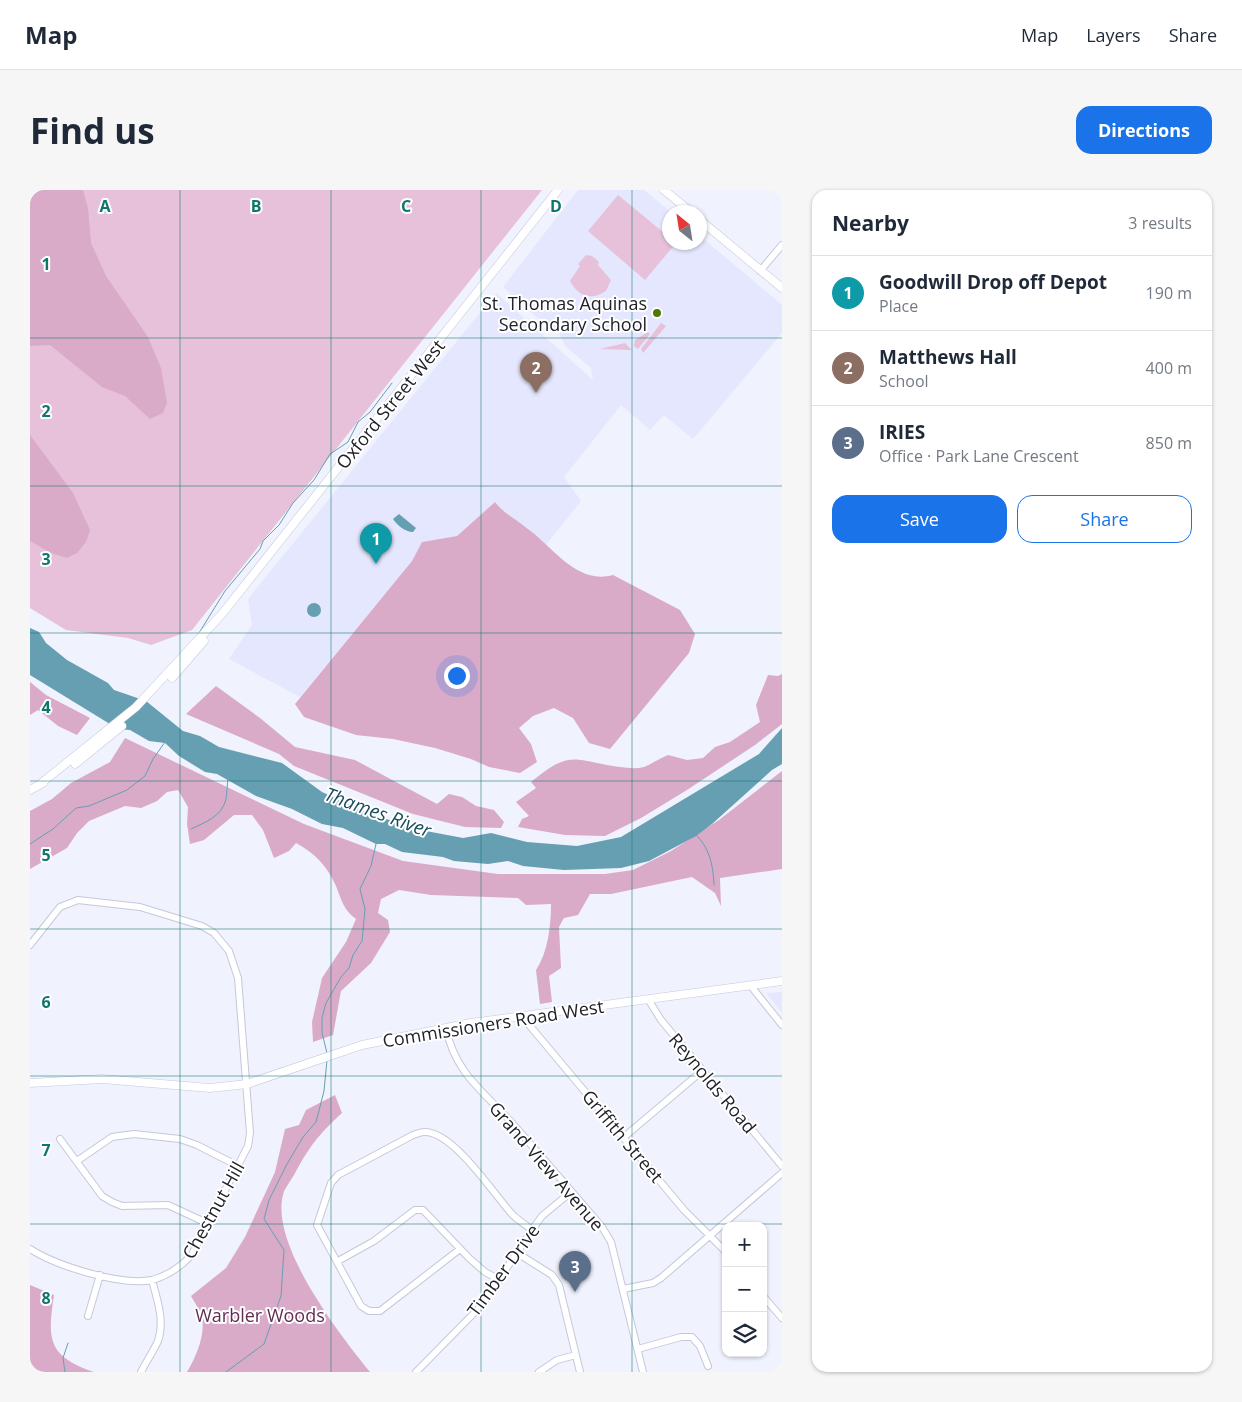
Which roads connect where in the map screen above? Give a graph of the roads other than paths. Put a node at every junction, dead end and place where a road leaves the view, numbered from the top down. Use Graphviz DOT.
graph roads {
  1 [pos="664,190"];
  2 [pos="559,191"];
  3 [pos="682,205"];
  4 [pos="707,226"];
  5 [pos="782,245"];
  6 [pos="760,271"];
  7 [pos="782,288"];
  8 [pos="30,790"];
  9 [pos="30,945"];
  10 [pos="782,981"];
  11 [pos="750,985"];
  12 [pos="648,999"];
  13 [pos="528,1015"];
  14 [pos="782,1024"];
  15 [pos="446,1028"];
  16 [pos="702,1071"];
  17 [pos="30,1082"];
  18 [pos="247,1084"];
  19 [pos="624,1137"];
  20 [pos="60,1139"];
  21 [pos="77,1161"];
  22 [pos="238,1166"];
  23 [pos="782,1166"];
  24 [pos="782,1173"];
  25 [pos="571,1192"];
  26 [pos="210,1224"];
  27 [pos="532,1230"];
  28 [pos="709,1236"];
  29 [pos="722,1248"];
  30 [pos="30,1249"];
  31 [pos="460,1250"];
  32 [pos="517,1253"];
  33 [pos="338,1261"];
  34 [pos="100,1275"];
  35 [pos="152,1280"];
  36 [pos="500,1280"];
  37 [pos="623,1290"];
  38 [pos="767,1301"];
  39 [pos="88,1316"];
  40 [pos="782,1318"];
  41 [pos="638,1349"];
  42 [pos="576,1355"];
  43 [pos="708,1366"];
  44 [pos="141,1372"];
  45 [pos="416,1372"];
  46 [pos="539,1372"];
  47 [pos="580,1372"];
  48 [pos="644,1372"];
  1 -- 3 [label="main road"];
  2 -- 8 [label="main road, Oxford Street West"];
  4 -- 6 [label="main road"];
  5 -- 6 [label="street"];
  6 -- 7 [label="main road"];
  9 -- 18 [label="street, Chestnut Hill"];
  10 -- 11 [label="main road, Commissioners Road West"];
  11 -- 12 [label="main road, Commissioners Road West"];
  11 -- 14 [label="street"];
  12 -- 13 [label="main road, Commissioners Road West"];
  12 -- 16 [label="street, Reynolds Road"];
  13 -- 15 [label="main road, Commissioners Road West"];
  13 -- 19 [label="street, Griffith Street"];
  15 -- 18 [label="main road, Commissioners Road West"];
  15 -- 25 [label="street, Grand View Avenue"];
  16 -- 19 [label="street"];
  16 -- 23 [label="street, Reynolds Road"];
  17 -- 18 [label="main road, Commissioners Road West"];
  18 -- 22 [label="street, Chestnut Hill"];
  19 -- 28 [label="street, Griffith Street"];
  20 -- 21 [label="street"];
  21 -- 22 [label="street"];
  21 -- 26 [label="street"];
  22 -- 26 [label="street, Chestnut Hill"];
  24 -- 28 [label="street"];
  25 -- 27 [label="street, Timber Drive"];
  25 -- 37 [label="street, Grand View Avenue"];
  26 -- 35 [label="street, Chestnut Hill"];
  27 -- 32 [label="street, Timber Drive"];
  27 -- 33 [label="street"];
  28 -- 29 [label="street, Griffith Street"];
  28 -- 37 [label="street"];
  30 -- 34 [label="street, Chestnut Hill"];
  31 -- 33 [label="street"];
  31 -- 33 [label="street"];
  31 -- 36 [label="street"];
  32 -- 36 [label="street, Timber Drive"];
  32 -- 42 [label="street"];
  34 -- 35 [label="street, Chestnut Hill"];
  34 -- 39 [label="street"];
  35 -- 44 [label="street"];
  36 -- 45 [label="street, Timber Drive"];
  37 -- 41 [label="street, Grand View Avenue"];
  38 -- 40 [label="street"];
  41 -- 43 [label="street"];
  41 -- 48 [label="street, Grand View Avenue"];
  42 -- 46 [label="street"];
  42 -- 47 [label="street"];
}
